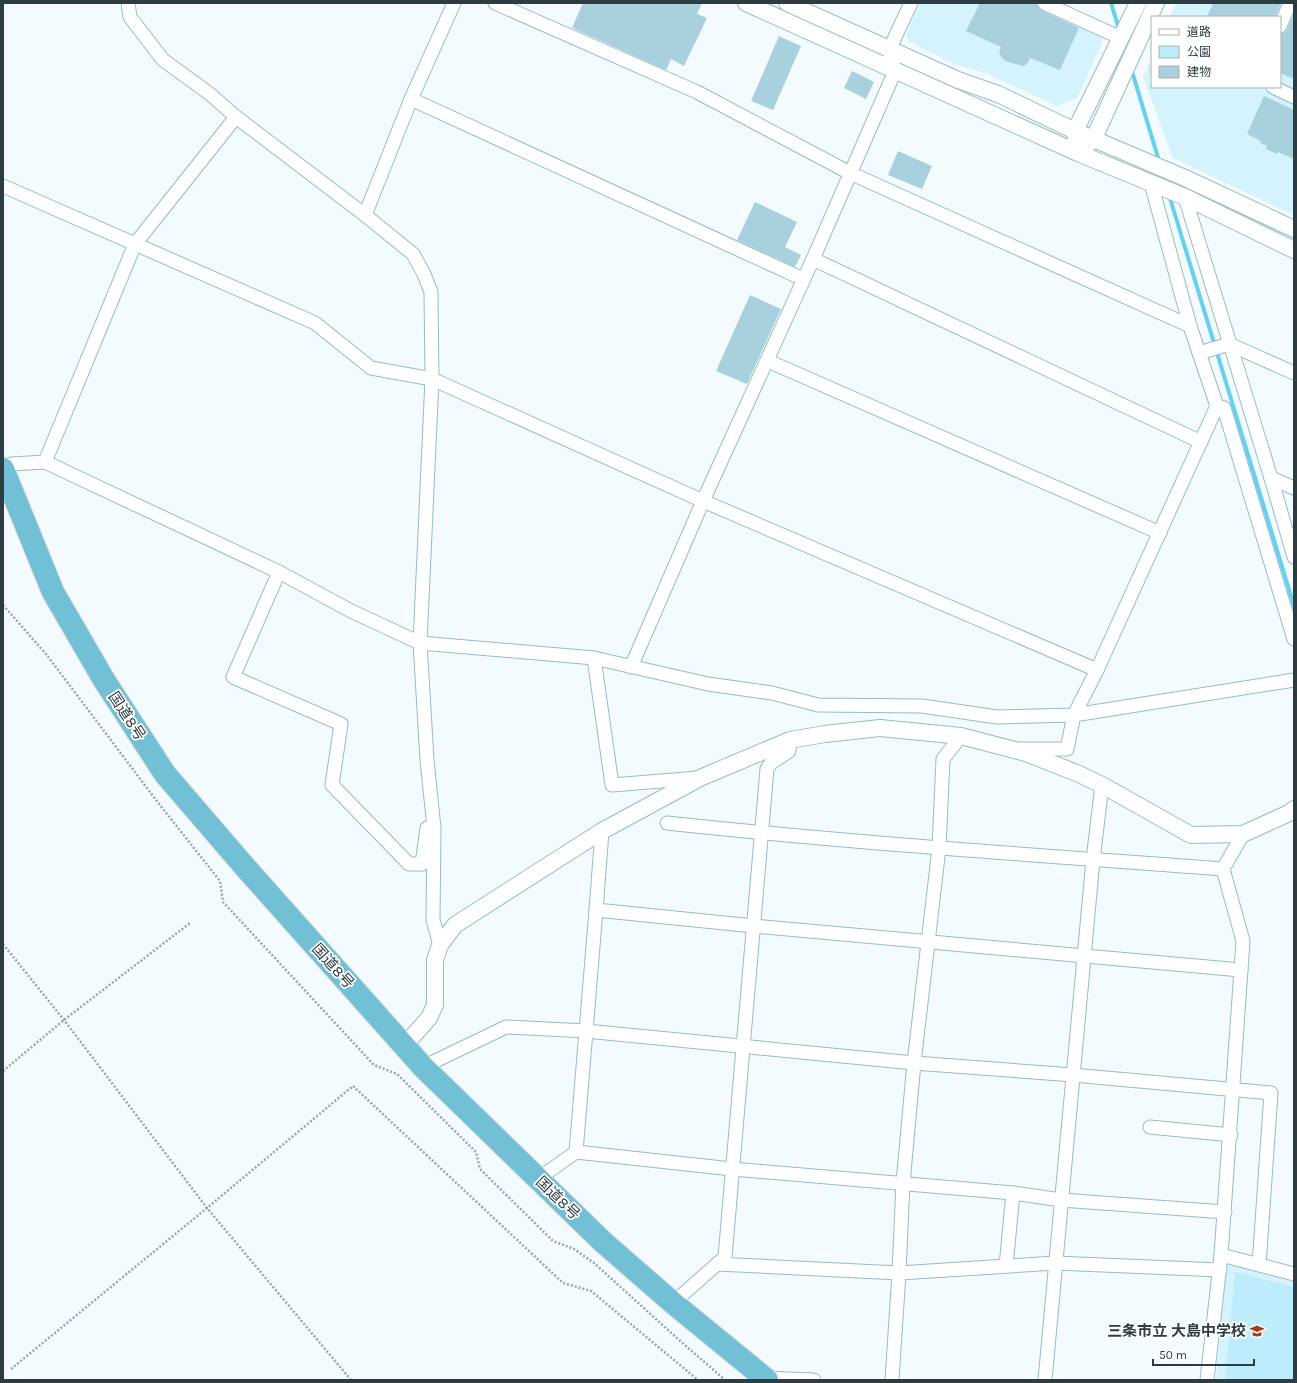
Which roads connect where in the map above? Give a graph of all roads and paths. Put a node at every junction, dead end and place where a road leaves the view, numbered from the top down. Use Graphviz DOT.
graph roads {
  1 [pos="128,3"];
  2 [pos="454,3"];
  3 [pos="495,3"];
  4 [pos="746,3"];
  5 [pos="787,3"];
  6 [pos="911,3"];
  7 [pos="1044,3"];
  8 [pos="1138,3"];
  9 [pos="1156,3"];
  10 [pos="1290,3"];
  11 [pos="1151,16"];
  12 [pos="1151,17"];
  13 [pos="1281,24"];
  14 [pos="1120,36"];
  15 [pos="1144,37"];
  16 [pos="889,50"];
  17 [pos="895,71"];
  18 [pos="1275,88"];
  19 [pos="1294,97"];
  20 [pos="411,99"];
  21 [pos="236,117"];
  22 [pos="1075,131"];
  23 [pos="1094,138"];
  24 [pos="1078,153"];
  25 [pos="850,173"];
  26 [pos="1150,183"];
  27 [pos="3,186"];
  28 [pos="1185,197"];
  29 [pos="364,215"];
  30 [pos="1294,229"];
  31 [pos="135,244"];
  32 [pos="1294,250"];
  33 [pos="813,259"];
  34 [pos="803,279"];
  35 [pos="1190,326"];
  36 [pos="1227,344"];
  37 [pos="1203,352"];
  38 [pos="768,361"];
  39 [pos="1294,373"];
  40 [pos="432,379"];
  41 [pos="1217,406"];
  42 [pos="1201,442"];
  43 [pos="45,462"];
  44 [pos="3,466"];
  45 [pos="3,469"];
  46 [pos="1271,478"];
  47 [pos="1294,488"];
  48 [pos="703,501"];
  49 [pos="1160,533"];
  50 [pos="1294,557"];
  51 [pos="279,572"];
  52 [pos="1294,640"];
  53 [pos="420,643"];
  54 [pos="594,658"];
  55 [pos="631,667"];
  56 [pos="1097,670"];
  57 [pos="1294,680"];
  58 [pos="1074,715"];
  59 [pos="962,736"];
  60 [pos="790,740"];
  61 [pos="1012,749"];
  62 [pos="700,778"];
  63 [pos="1102,785"];
  64 [pos="1294,809"];
  65 [pos="667,822"];
  66 [pos="434,824"];
  67 [pos="602,831"];
  68 [pos="761,833"];
  69 [pos="1244,834"];
  70 [pos="940,848"];
  71 [pos="1093,860"];
  72 [pos="1223,870"];
  73 [pos="596,910"];
  74 [pos="190,923"];
  75 [pos="754,926"];
  76 [pos="928,942"];
  77 [pos="3,944"];
  78 [pos="440,945"];
  79 [pos="1084,956"];
  80 [pos="1241,970"];
  81 [pos="64,1020"];
  82 [pos="586,1031"];
  83 [pos="404,1046"];
  84 [pos="743,1046"];
  85 [pos="914,1063"];
  86 [pos="423,1067"];
  87 [pos="3,1071"];
  88 [pos="1073,1075"];
  89 [pos="1234,1090"];
  90 [pos="1150,1127"];
  91 [pos="1231,1135"];
  92 [pos="576,1152"];
  93 [pos="732,1169"];
  94 [pos="538,1179"];
  95 [pos="903,1183"];
  96 [pos="1013,1193"];
  97 [pos="1061,1200"];
  98 [pos="207,1208"];
  99 [pos="1225,1212"];
  100 [pos="1221,1255"];
  101 [pos="1055,1263"];
  102 [pos="717,1264"];
  103 [pos="1259,1265"];
  104 [pos="1006,1266"];
  105 [pos="1220,1270"];
  106 [pos="899,1274"];
  107 [pos="1294,1274"];
  108 [pos="673,1303"];
  109 [pos="11,1369"];
  110 [pos="766,1379"];
  111 [pos="351,1380"];
  112 [pos="698,1380"];
  113 [pos="814,1380"];
  114 [pos="892,1380"];
  115 [pos="1045,1380"];
  116 [pos="1207,1380"];
  1 -- 21 [label="street"];
  2 -- 20 [label="street"];
  3 -- 25 [label="street"];
  4 -- 17 [label="street"];
  5 -- 16 [label="street"];
  6 -- 16 [label="street"];
  7 -- 14 [label="street"];
  8 -- 14 [label="street"];
  9 -- 11 [label="street"];
  10 -- 13 [label="street"];
  12 -- 15 [label="street"];
  14 -- 22 [label="street"];
  15 -- 23 [label="street"];
  16 -- 17 [label="street"];
  16 -- 22 [label="street"];
  17 -- 24 [label="street"];
  17 -- 25 [label="street"];
  18 -- 19 [label="street"];
  20 -- 29 [label="street"];
  20 -- 34 [label="street"];
  21 -- 29 [label="street"];
  21 -- 31 [label="street"];
  22 -- 23 [label="street"];
  22 -- 24 [label="street"];
  23 -- 24 [label="street"];
  23 -- 30 [label="street"];
  24 -- 26 [label="street"];
  25 -- 33 [label="street"];
  25 -- 35 [label="street"];
  26 -- 28 [label="street"];
  26 -- 35 [label="street"];
  27 -- 31 [label="street"];
  28 -- 32 [label="street"];
  28 -- 36 [label="street"];
  29 -- 40 [label="street"];
  31 -- 40 [label="street"];
  31 -- 43 [label="street"];
  33 -- 34 [label="street"];
  33 -- 42 [label="street"];
  34 -- 38 [label="street"];
  35 -- 37 [label="street"];
  36 -- 37 [label="street"];
  36 -- 39 [label="street"];
  36 -- 46 [label="street"];
  37 -- 41 [label="street"];
  38 -- 48 [label="street"];
  38 -- 49 [label="street"];
  40 -- 48 [label="street"];
  40 -- 53 [label="street"];
  41 -- 42 [label="street"];
  41 -- 52 [label="street"];
  42 -- 49 [label="street"];
  43 -- 44 [label="street"];
  43 -- 51 [label="street"];
  45 -- 83 [label="highway, 国道8号"];
  46 -- 47 [label="street"];
  46 -- 50 [label="street"];
  48 -- 55 [label="street"];
  48 -- 56 [label="street"];
  49 -- 56 [label="street"];
  51 -- 53 [label="street"];
  51 -- 66 [label="street"];
  53 -- 54 [label="street"];
  53 -- 66 [label="street"];
  54 -- 55 [label="street"];
  54 -- 62 [label="street"];
  55 -- 58 [label="street"];
  56 -- 58 [label="street"];
  57 -- 58 [label="street"];
  58 -- 61 [label="street"];
  59 -- 60 [label="street"];
  59 -- 61 [label="street"];
  59 -- 70 [label="street"];
  60 -- 62 [label="street"];
  60 -- 68 [label="street"];
  61 -- 63 [label="street"];
  62 -- 67 [label="street"];
  63 -- 69 [label="street"];
  63 -- 71 [label="street"];
  64 -- 69 [label="street"];
  65 -- 68 [label="street"];
  66 -- 78 [label="street"];
  67 -- 73 [label="street"];
  67 -- 78 [label="street"];
  68 -- 70 [label="street"];
  68 -- 75 [label="street"];
  69 -- 72 [label="street"];
  70 -- 71 [label="street"];
  70 -- 76 [label="street"];
  71 -- 72 [label="street"];
  71 -- 79 [label="street"];
  72 -- 80 [label="street"];
  73 -- 75 [label="street"];
  73 -- 82 [label="street"];
  74 -- 81 [label="path"];
  75 -- 76 [label="street"];
  75 -- 84 [label="street"];
  76 -- 79 [label="street"];
  76 -- 85 [label="street"];
  77 -- 81 [label="path"];
  78 -- 83 [label="street"];
  79 -- 80 [label="street"];
  79 -- 88 [label="street"];
  80 -- 89 [label="street"];
  81 -- 87 [label="path"];
  81 -- 98 [label="path"];
  82 -- 84 [label="street"];
  82 -- 86 [label="street"];
  82 -- 92 [label="street"];
  83 -- 86 [label="highway, 国道8号"];
  84 -- 85 [label="street"];
  84 -- 93 [label="street"];
  85 -- 88 [label="street"];
  85 -- 95 [label="street"];
  86 -- 94 [label="highway, 国道8号"];
  88 -- 89 [label="street"];
  88 -- 97 [label="street"];
  89 -- 91 [label="street"];
  89 -- 103 [label="street"];
  90 -- 91 [label="street"];
  91 -- 99 [label="street"];
  92 -- 93 [label="street"];
  92 -- 94 [label="street"];
  93 -- 95 [label="street"];
  93 -- 102 [label="street"];
  94 -- 108 [label="highway, 国道8号"];
  95 -- 96 [label="street"];
  95 -- 106 [label="street"];
  96 -- 97 [label="street"];
  96 -- 104 [label="street"];
  97 -- 99 [label="street"];
  97 -- 101 [label="street"];
  98 -- 109 [label="path"];
  98 -- 111 [label="path"];
  98 -- 112 [label="path"];
  99 -- 100 [label="street"];
  100 -- 103 [label="street"];
  100 -- 105 [label="street"];
  101 -- 104 [label="street"];
  101 -- 105 [label="street"];
  101 -- 115 [label="street"];
  102 -- 106 [label="street"];
  102 -- 108 [label="street"];
  103 -- 107 [label="street"];
  104 -- 106 [label="street"];
  105 -- 116 [label="street"];
  106 -- 114 [label="street"];
  108 -- 110 [label="highway, 国道8号"];
  110 -- 113 [label="street"];
}
